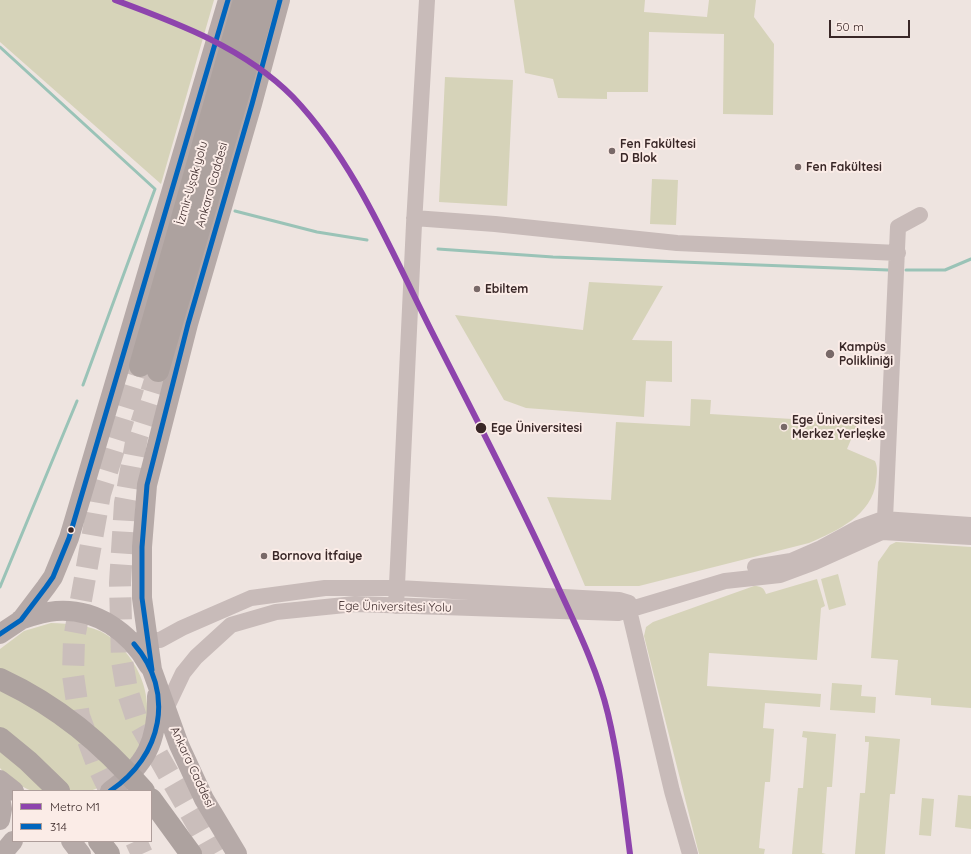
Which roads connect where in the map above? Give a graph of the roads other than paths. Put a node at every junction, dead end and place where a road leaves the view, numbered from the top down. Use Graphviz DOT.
graph roads {
  1 [pos="228,0"];
  2 [pos="244,0"];
  3 [pos="266,0"];
  4 [pos="280,0"];
  5 [pos="427,0"];
  6 [pos="920,215"];
  7 [pos="414,218"];
  8 [pos="898,253"];
  9 [pos="149,368"];
  10 [pos="885,524"];
  11 [pos="971,525"];
  12 [pos="971,537"];
  13 [pos="398,588"];
  14 [pos="396,606"];
  15 [pos="629,606"];
  16 [pos="21,620"];
  17 [pos="0,624"];
  18 [pos="0,634"];
  19 [pos="139,640"];
  20 [pos="152,670"];
  21 [pos="0,679"];
  22 [pos="166,709"];
  23 [pos="0,738"];
  24 [pos="153,739"];
  25 [pos="0,780"];
  26 [pos="13,790"];
  27 [pos="58,790"];
  28 [pos="111,790"];
  29 [pos="143,790"];
  30 [pos="0,797"];
  31 [pos="152,800"];
  32 [pos="0,820"];
  33 [pos="12,842"];
  34 [pos="71,842"];
  35 [pos="100,842"];
  36 [pos="2,854"];
  37 [pos="81,854"];
  38 [pos="109,854"];
  39 [pos="191,854"];
  40 [pos="237,854"];
  41 [pos="690,854"];
  1 -- 16 [label="main road"];
  2 -- 9 [label="highway, İzmir-Uşak yolu"];
  3 -- 9 [label="highway, Ankara Caddesi"];
  4 -- 19 [label="main road, Ankara Caddesi"];
  5 -- 7 [label="street"];
  6 -- 8 [label="street"];
  7 -- 8 [label="street"];
  7 -- 13 [label="street"];
  8 -- 10 [label="street"];
  10 -- 11 [label="street"];
  10 -- 12 [label="street"];
  10 -- 15 [label="street"];
  13 -- 14 [label="street"];
  13 -- 15 [label="street, Ege Üniversitesi Yolu"];
  13 -- 19 [label="street, Ege Üniversitesi Yolu"];
  14 -- 15 [label="street, Ege Üniversitesi Yolu"];
  14 -- 22 [label="street, Ege Üniversitesi Yolu"];
  15 -- 41 [label="street"];
  16 -- 17 [label="main road"];
  16 -- 18 [label="main road"];
  16 -- 19 [label="main road"];
  19 -- 20 [label="main road, Ankara Caddesi"];
  20 -- 22 [label="main road, Ankara Caddesi"];
  20 -- 24 [label="main road"];
  21 -- 29 [label="highway, bridge"];
  22 -- 24 [label="street, Ege Üniversitesi Yolu"];
  22 -- 40 [label="main road, Ankara Caddesi"];
  23 -- 27 [label="highway"];
  24 -- 28 [label="main road"];
  25 -- 26 [label="main road"];
  30 -- 32 [label="main road"];
  31 -- 39 [label="highway"];
  33 -- 36 [label="main road"];
  34 -- 37 [label="main road"];
  35 -- 38 [label="highway"];
}
